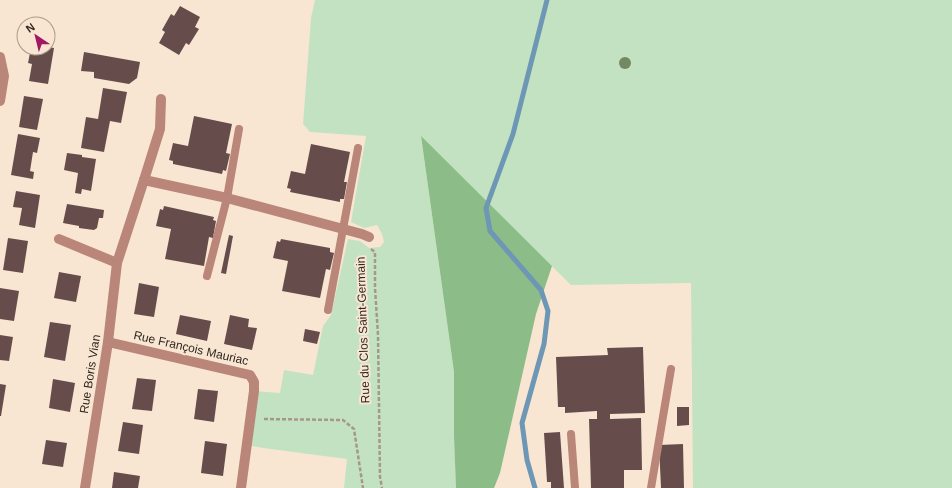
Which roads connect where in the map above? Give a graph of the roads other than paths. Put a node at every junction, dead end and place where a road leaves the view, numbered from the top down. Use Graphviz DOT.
graph roads {
  1 [pos="0,57"];
  2 [pos="161,99"];
  3 [pos="0,101"];
  4 [pos="238,129"];
  5 [pos="358,148"];
  6 [pos="144,180"];
  7 [pos="227,198"];
  8 [pos="342,229"];
  9 [pos="369,237"];
  10 [pos="59,239"];
  11 [pos="117,263"];
  12 [pos="207,276"];
  13 [pos="328,310"];
  14 [pos="108,342"];
  15 [pos="671,370"];
  16 [pos="571,434"];
  17 [pos="85,488"];
  18 [pos="241,488"];
  19 [pos="575,488"];
  20 [pos="651,488"];
  1 -- 3 [label="street"];
  2 -- 6 [label="street, Rue Boris Vian"];
  4 -- 7 [label="lane"];
  5 -- 8 [label="lane"];
  6 -- 7 [label="street"];
  6 -- 11 [label="street, Rue Boris Vian"];
  7 -- 8 [label="street"];
  7 -- 12 [label="lane"];
  8 -- 9 [label="street"];
  8 -- 13 [label="lane"];
  10 -- 11 [label="street"];
  11 -- 14 [label="street, Rue Boris Vian"];
  14 -- 17 [label="street, Rue Boris Vian"];
  14 -- 18 [label="street, Rue François Mauriac"];
  15 -- 20 [label="lane"];
  16 -- 19 [label="lane"];
}
